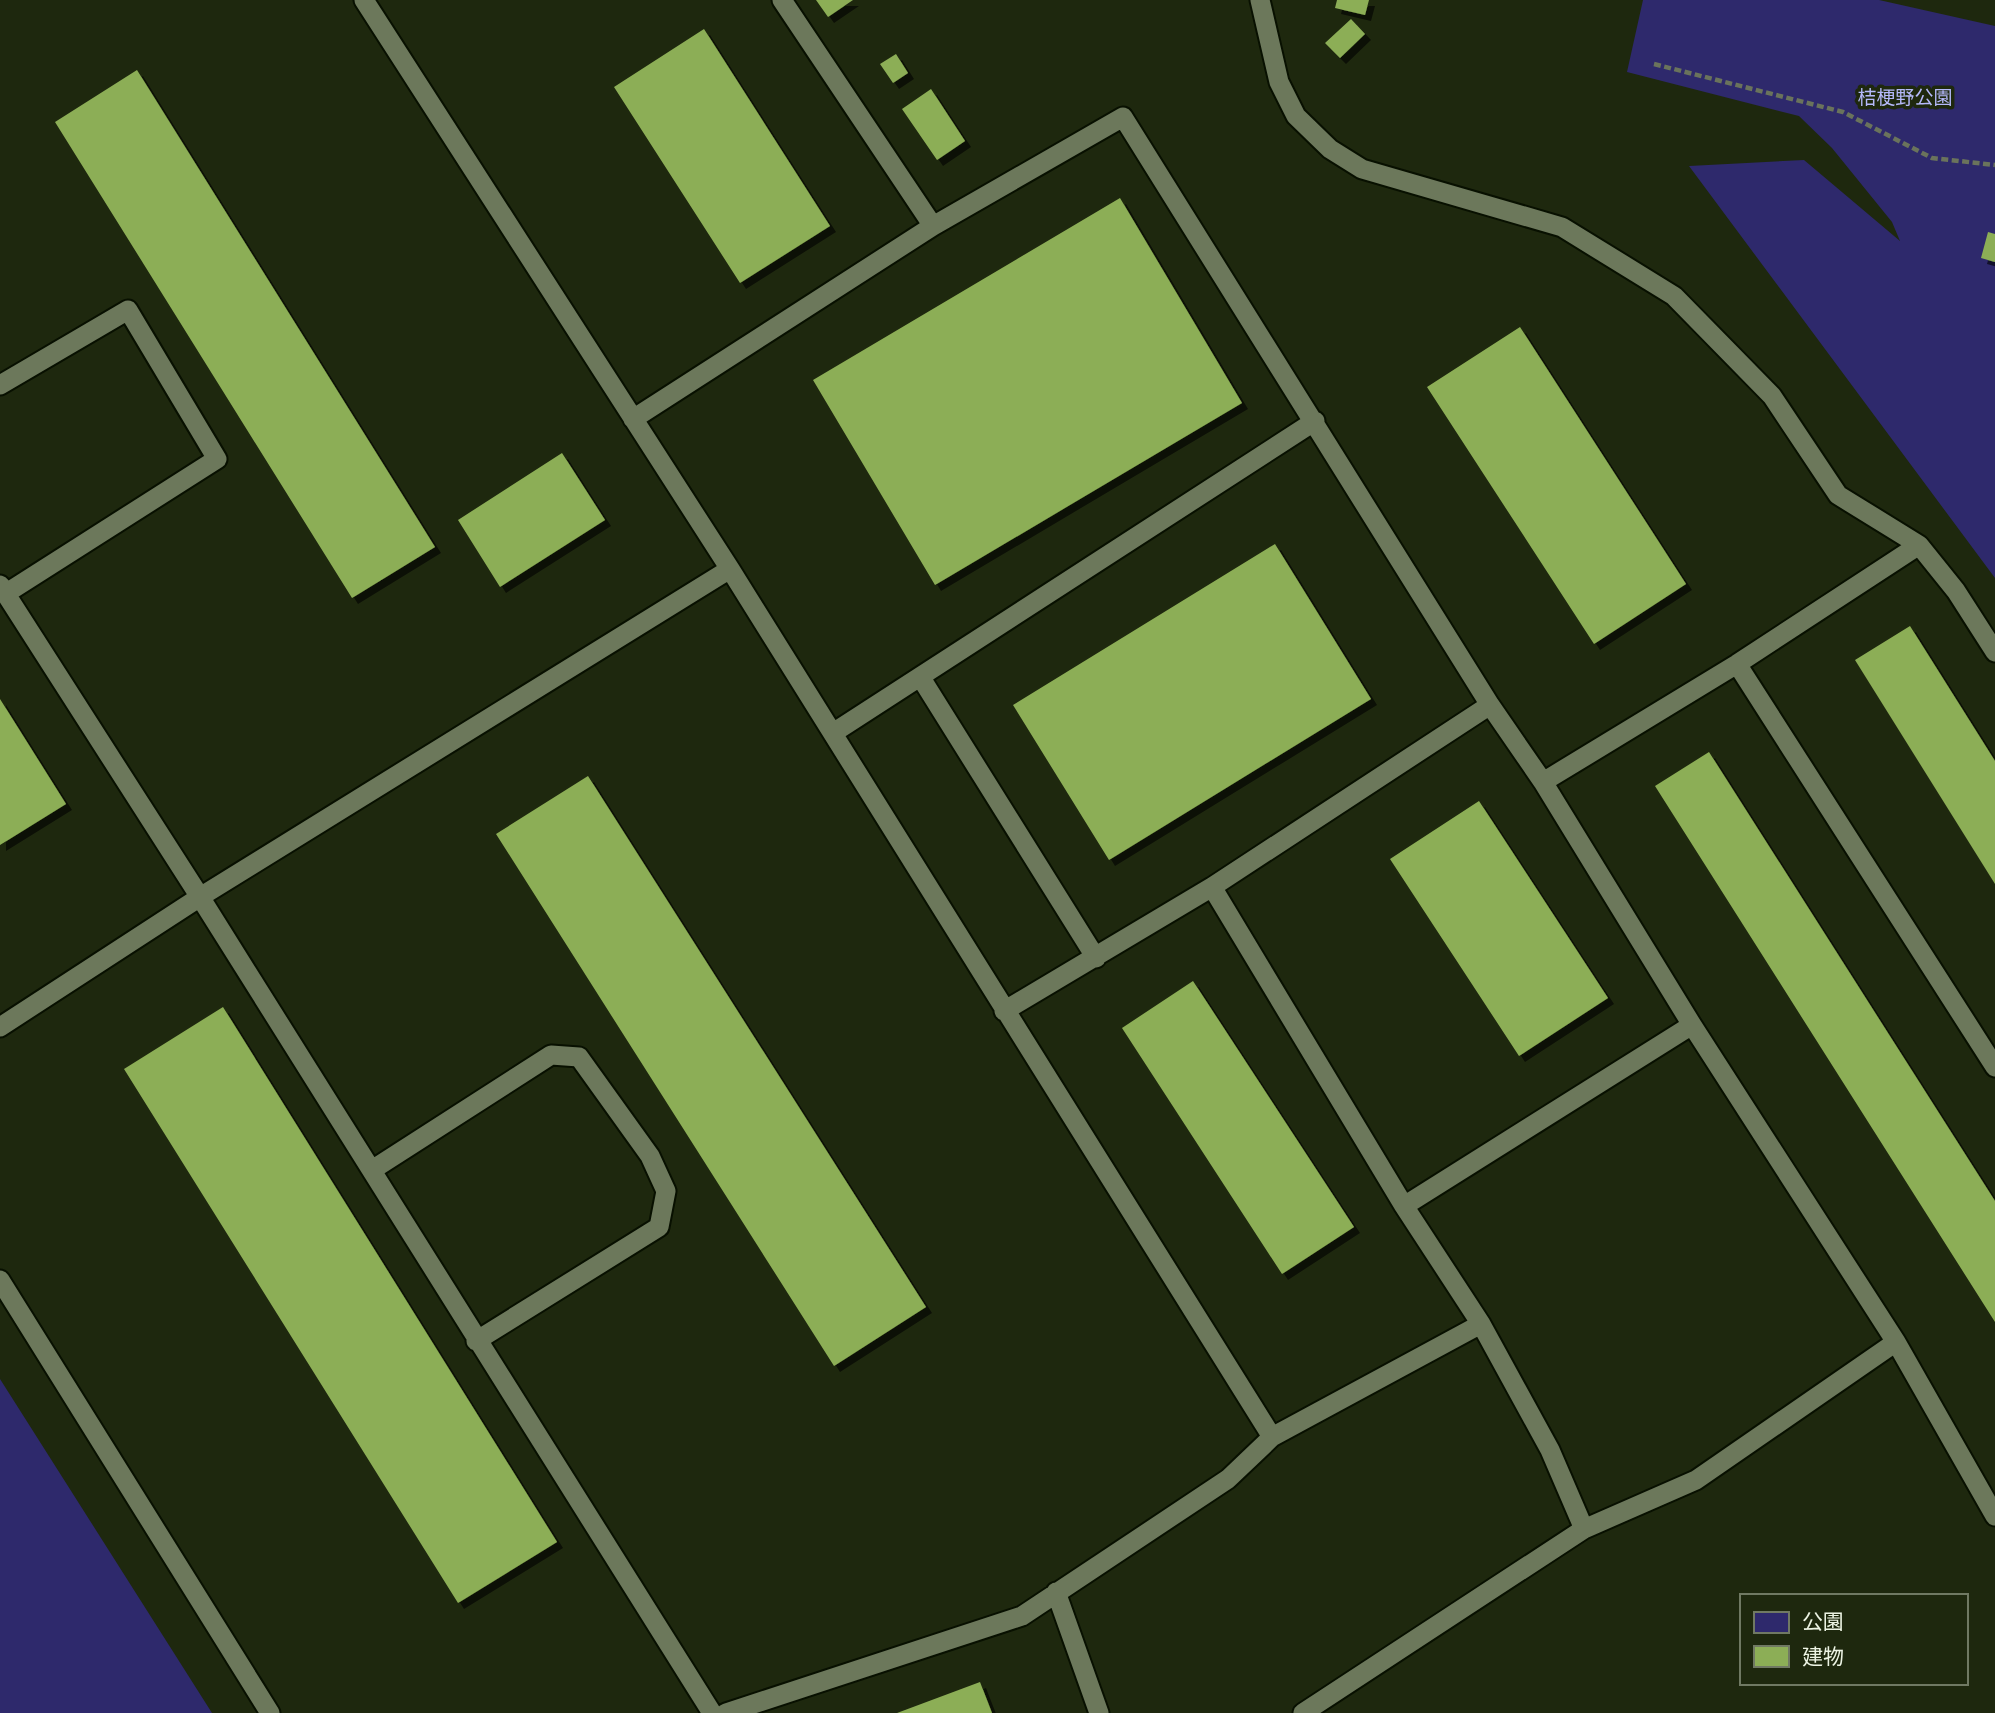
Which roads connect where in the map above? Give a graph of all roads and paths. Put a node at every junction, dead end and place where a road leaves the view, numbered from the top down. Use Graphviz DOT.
graph roads {
  1 [pos="364,0"];
  2 [pos="782,0"];
  3 [pos="1260,0"];
  4 [pos="1654,64"];
  5 [pos="1995,165"];
  6 [pos="933,226"];
  7 [pos="0,385"];
  8 [pos="633,419"];
  9 [pos="1315,421"];
  10 [pos="1919,545"];
  11 [pos="730,569"];
  12 [pos="3,589"];
  13 [pos="1995,652"];
  14 [pos="1737,664"];
  15 [pos="921,678"];
  16 [pos="1490,705"];
  17 [pos="833,733"];
  18 [pos="1544,782"];
  19 [pos="1212,887"];
  20 [pos="200,897"];
  21 [pos="1096,958"];
  22 [pos="1004,1012"];
  23 [pos="1692,1025"];
  24 [pos="0,1027"];
  25 [pos="1995,1067"];
  26 [pos="372,1170"];
  27 [pos="1404,1206"];
  28 [pos="0,1280"];
  29 [pos="1481,1324"];
  30 [pos="476,1341"];
  31 [pos="1896,1342"];
  32 [pos="1272,1437"];
  33 [pos="1995,1516"];
  34 [pos="1584,1529"];
  35 [pos="1056,1592"];
  36 [pos="270,1713"];
  37 [pos="712,1713"];
  38 [pos="726,1713"];
  39 [pos="1099,1713"];
  40 [pos="1303,1713"];
  1 -- 8 [label="lane"];
  2 -- 6 [label="lane"];
  3 -- 10 [label="lane"];
  4 -- 5 [label="path"];
  6 -- 8 [label="lane"];
  6 -- 9 [label="lane"];
  7 -- 12 [label="lane"];
  8 -- 11 [label="lane"];
  9 -- 15 [label="lane"];
  9 -- 16 [label="lane"];
  10 -- 13 [label="lane"];
  10 -- 14 [label="lane"];
  11 -- 17 [label="lane"];
  11 -- 20 [label="lane"];
  12 -- 20 [label="lane"];
  14 -- 18 [label="lane"];
  14 -- 25 [label="lane"];
  15 -- 17 [label="lane"];
  15 -- 21 [label="lane"];
  16 -- 18 [label="lane"];
  16 -- 19 [label="lane"];
  17 -- 22 [label="lane"];
  18 -- 23 [label="lane"];
  19 -- 21 [label="lane"];
  19 -- 27 [label="lane"];
  20 -- 24 [label="lane"];
  20 -- 26 [label="lane"];
  21 -- 22 [label="lane"];
  22 -- 32 [label="lane"];
  23 -- 27 [label="lane"];
  23 -- 31 [label="lane"];
  26 -- 30 [label="lane"];
  26 -- 30 [label="lane"];
  27 -- 29 [label="lane"];
  28 -- 36 [label="lane"];
  29 -- 32 [label="lane"];
  29 -- 34 [label="lane"];
  30 -- 37 [label="lane"];
  31 -- 33 [label="lane"];
  31 -- 34 [label="lane"];
  32 -- 35 [label="lane"];
  34 -- 40 [label="lane"];
  35 -- 38 [label="lane"];
  35 -- 39 [label="lane"];
}
